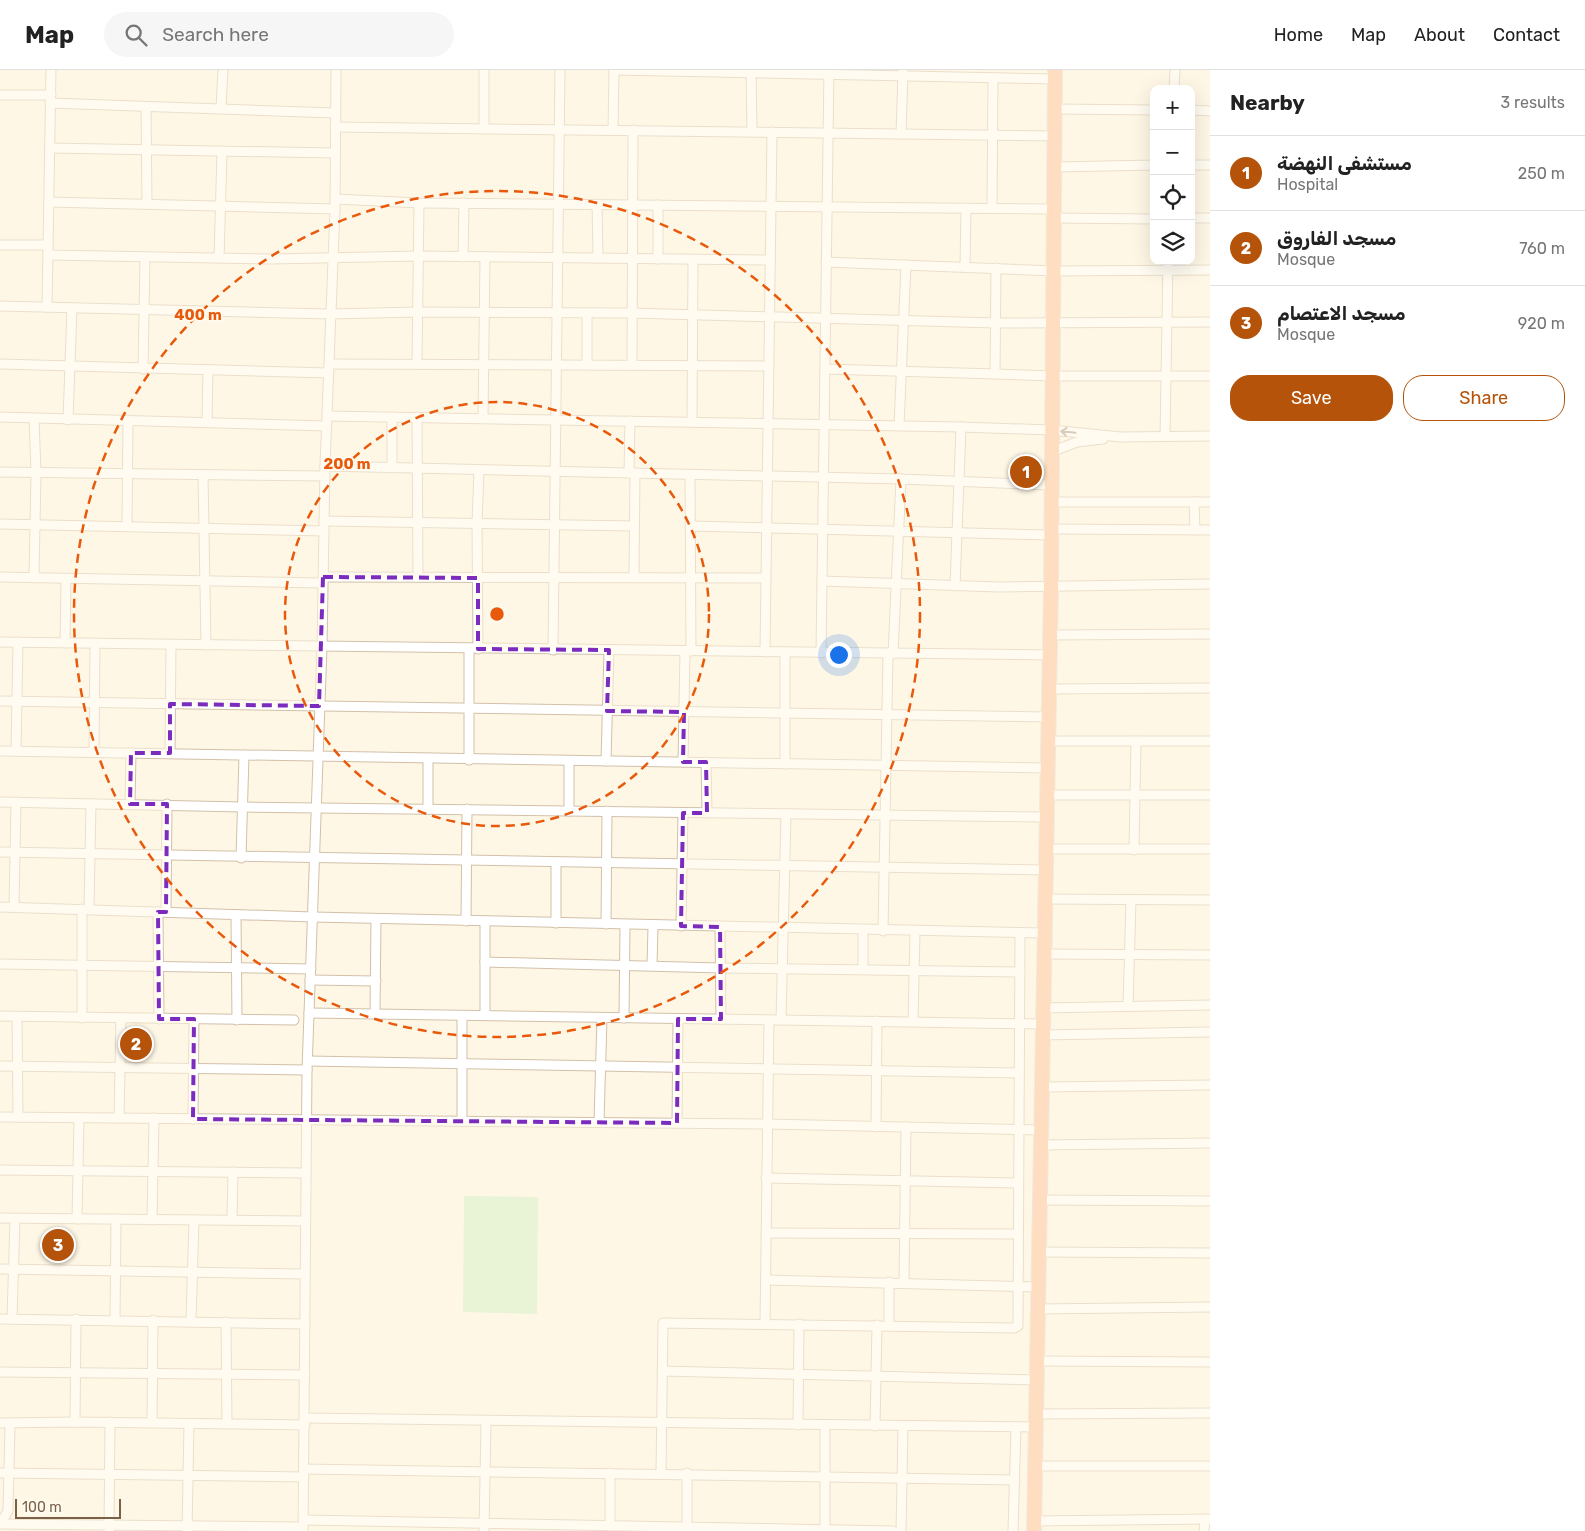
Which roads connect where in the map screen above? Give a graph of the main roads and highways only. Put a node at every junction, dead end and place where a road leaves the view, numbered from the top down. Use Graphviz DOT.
graph roads {
  1 [pos="1055,74"];
  2 [pos="1034,1526"];
  1 -- 2 [label="highway"];
}
